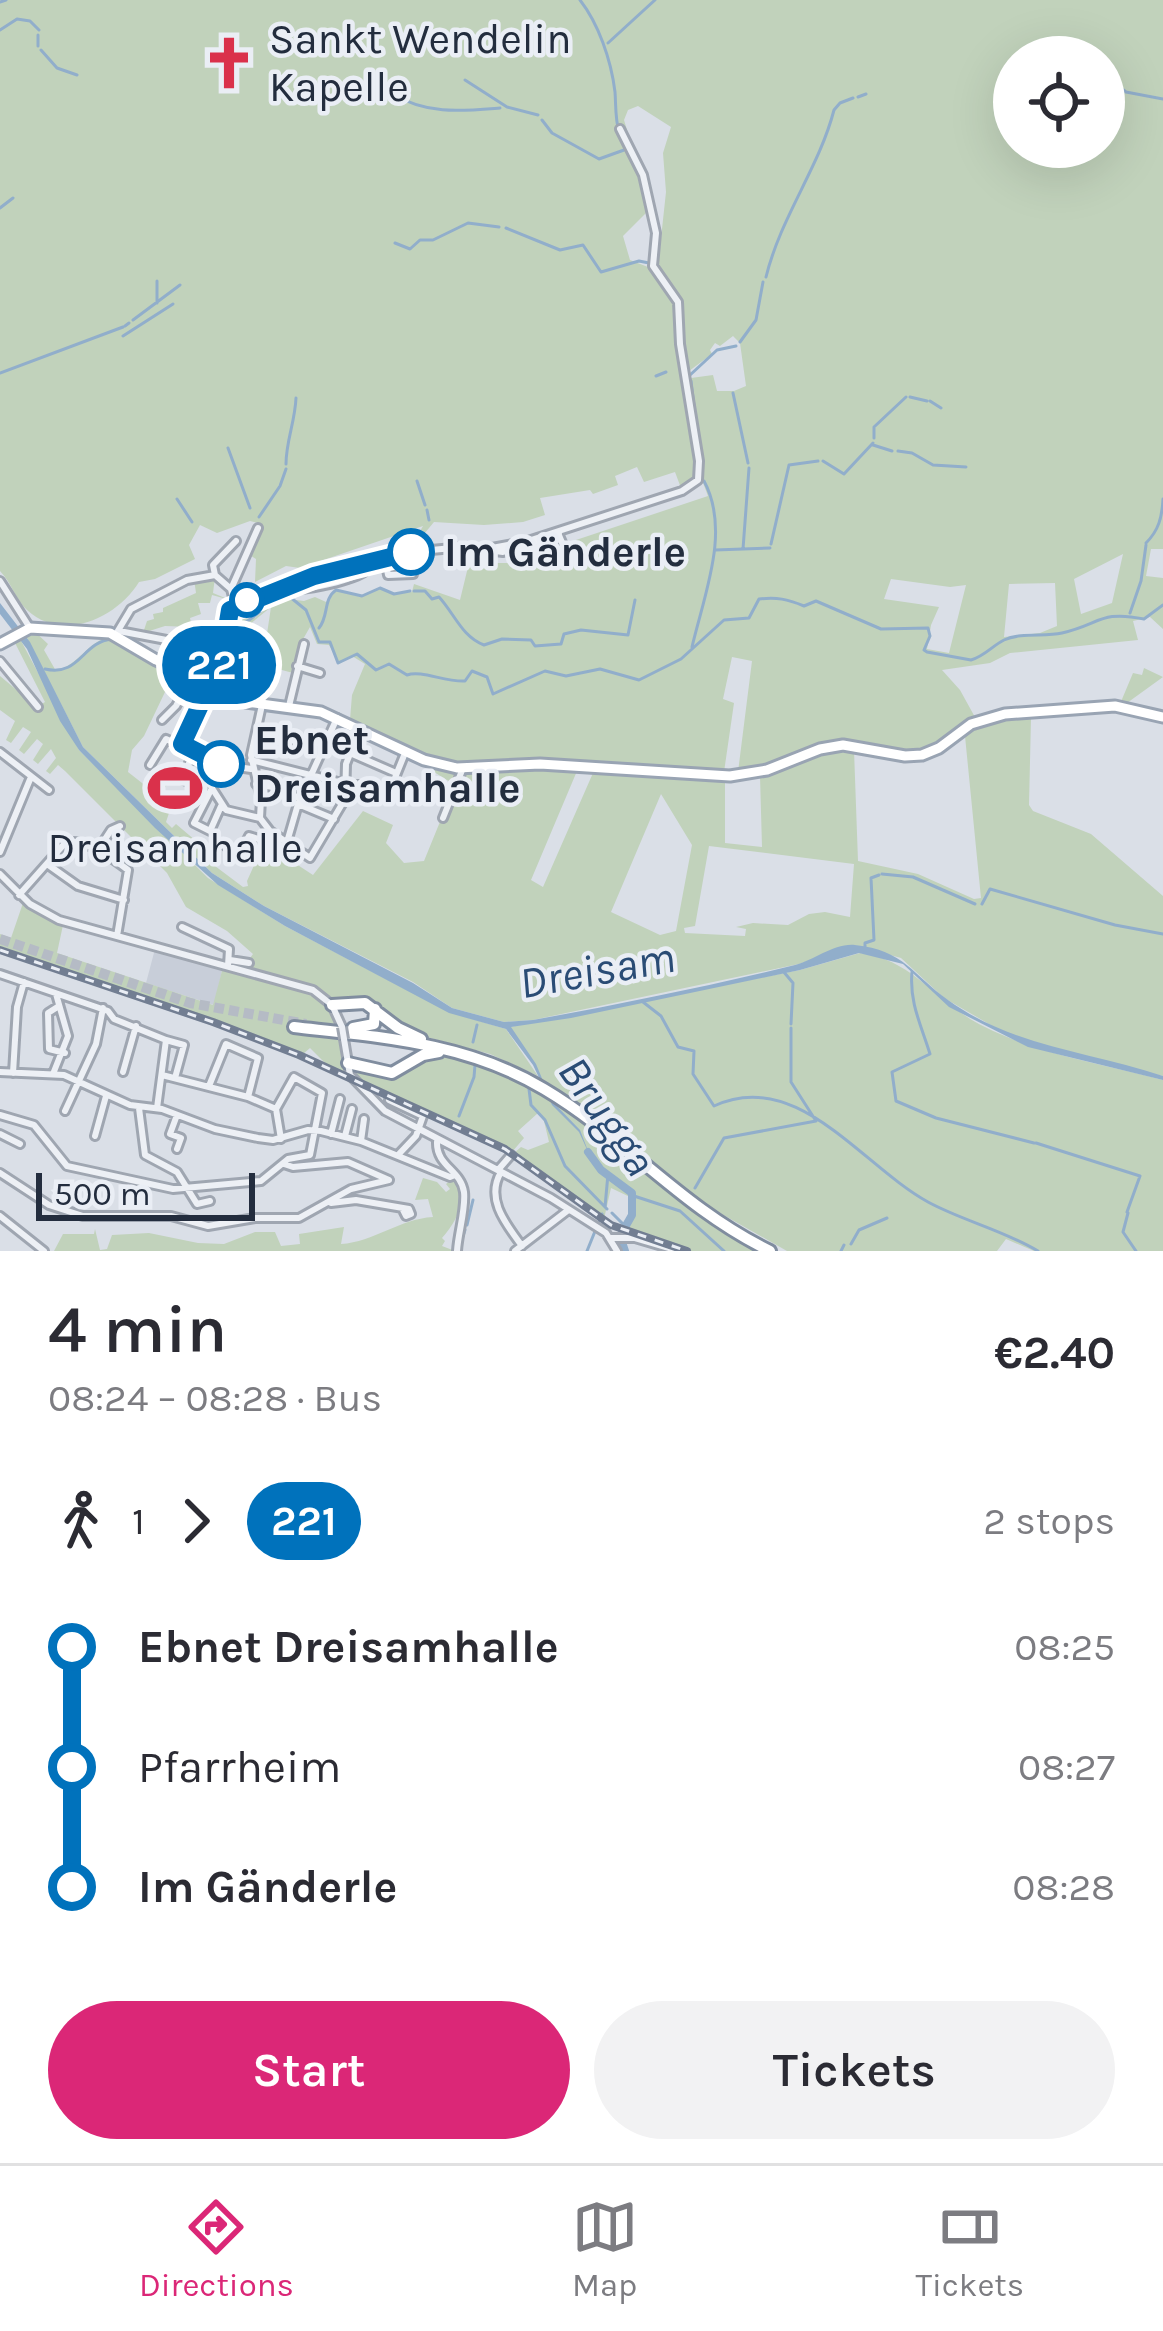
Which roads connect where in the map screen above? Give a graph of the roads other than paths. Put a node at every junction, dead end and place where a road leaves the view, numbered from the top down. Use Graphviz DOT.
graph roads {
  1 [pos="620,129"];
  2 [pos="258,528"];
  3 [pos="558,532"];
  4 [pos="236,541"];
  5 [pos="415,551"];
  6 [pos="566,552"];
  7 [pos="385,559"];
  8 [pos="215,575"];
  9 [pos="0,581"];
  10 [pos="231,590"];
  11 [pos="235,605"];
  12 [pos="28,628"];
  13 [pos="229,628"];
  14 [pos="118,636"];
  15 [pos="0,644"];
  16 [pos="304,644"];
  17 [pos="0,661"];
  18 [pos="297,666"];
  19 [pos="320,673"];
  20 [pos="189,675"];
  21 [pos="209,685"];
  22 [pos="262,705"];
  23 [pos="289,706"];
  24 [pos="38,707"];
  25 [pos="337,717"];
  26 [pos="1163,717"];
  27 [pos="163,720"];
  28 [pos="360,728"];
  29 [pos="288,740"];
  30 [pos="182,744"];
  31 [pos="325,744"];
  32 [pos="408,751"];
  33 [pos="0,752"];
  34 [pos="194,752"];
  35 [pos="350,753"];
  36 [pos="251,764"];
  37 [pos="150,765"];
  38 [pos="463,768"];
  39 [pos="312,773"];
  40 [pos="397,773"];
  41 [pos="173,776"];
  42 [pos="31,777"];
  43 [pos="186,782"];
  44 [pos="256,784"];
  45 [pos="346,784"];
  46 [pos="363,785"];
  47 [pos="212,788"];
  48 [pos="49,790"];
  49 [pos="386,800"];
  50 [pos="300,802"];
  51 [pos="222,804"];
  52 [pos="260,818"];
  53 [pos="443,818"];
  54 [pos="334,819"];
  55 [pos="120,826"];
  56 [pos="270,831"];
  57 [pos="287,842"];
  58 [pos="226,846"];
  59 [pos="98,850"];
  60 [pos="0,852"];
  61 [pos="47,864"];
  62 [pos="1,880"];
  63 [pos="20,895"];
  64 [pos="124,901"];
  65 [pos="182,927"];
  66 [pos="117,936"];
  67 [pos="229,963"];
  68 [pos="249,963"];
  69 [pos="0,974"];
  70 [pos="24,982"];
  71 [pos="57,993"];
  72 [pos="59,1006"];
  73 [pos="375,1009"];
  74 [pos="102,1011"];
  75 [pos="342,1015"];
  76 [pos="309,1024"];
  77 [pos="136,1027"];
  78 [pos="294,1028"];
  79 [pos="382,1037"];
  80 [pos="167,1039"];
  81 [pos="421,1039"];
  82 [pos="458,1052"];
  83 [pos="64,1053"];
  84 [pos="353,1066"];
  85 [pos="296,1067"];
  86 [pos="0,1072"];
  87 [pos="123,1072"];
  88 [pos="13,1073"];
  89 [pos="53,1074"];
  90 [pos="162,1076"];
  91 [pos="294,1077"];
  92 [pos="175,1078"];
  93 [pos="80,1082"];
  94 [pos="209,1086"];
  95 [pos="543,1086"];
  96 [pos="106,1096"];
  97 [pos="248,1097"];
  98 [pos="340,1099"];
  99 [pos="389,1100"];
  100 [pos="139,1107"];
  101 [pos="157,1108"];
  102 [pos="276,1109"];
  103 [pos="352,1109"];
  104 [pos="65,1111"];
  105 [pos="0,1115"];
  106 [pos="177,1115"];
  107 [pos="364,1119"];
  108 [pos="315,1131"];
  109 [pos="418,1132"];
  110 [pos="329,1133"];
  111 [pos="0,1134"];
  112 [pos="95,1136"];
  113 [pos="345,1136"];
  114 [pos="281,1138"];
  115 [pos="361,1142"];
  116 [pos="437,1142"];
  117 [pos="20,1144"];
  118 [pos="177,1149"];
  119 [pos="511,1154"];
  120 [pos="398,1155"];
  121 [pos="284,1164"];
  122 [pos="499,1171"];
  123 [pos="0,1173"];
  124 [pos="455,1175"];
  125 [pos="190,1189"];
  126 [pos="210,1201"];
  127 [pos="331,1203"];
  128 [pos="403,1210"];
  129 [pos="567,1211"];
  130 [pos="0,1216"];
  131 [pos="618,1237"];
  132 [pos="519,1249"];
  133 [pos="44,1251"];
  134 [pos="457,1251"];
  135 [pos="617,1251"];
  136 [pos="679,1251"];
  137 [pos="770,1251"];
  138 [pos="780,1251"];
  1 -- 3 [label="street"];
  2 -- 10 [label="street"];
  3 -- 5 [label="street"];
  3 -- 6 [label="street"];
  4 -- 8 [label="street"];
  5 -- 7 [label="street"];
  5 -- 7 [label="street"];
  7 -- 11 [label="street"];
  8 -- 10 [label="street"];
  8 -- 14 [label="street"];
  9 -- 12 [label="street"];
  10 -- 11 [label="street"];
  11 -- 13 [label="street"];
  12 -- 14 [label="main road"];
  12 -- 15 [label="main road"];
  13 -- 14 [label="street"];
  13 -- 20 [label="street"];
  13 -- 21 [label="street"];
  14 -- 20 [label="main road"];
  16 -- 18 [label="street"];
  17 -- 24 [label="street"];
  18 -- 19 [label="street"];
  18 -- 23 [label="street"];
  20 -- 21 [label="main road"];
  20 -- 27 [label="street"];
  21 -- 22 [label="main road"];
  21 -- 30 [label="street"];
  22 -- 23 [label="main road"];
  22 -- 36 [label="street"];
  23 -- 25 [label="main road"];
  25 -- 28 [label="main road"];
  25 -- 31 [label="street"];
  26 -- 38 [label="main road"];
  28 -- 32 [label="main road"];
  28 -- 35 [label="street"];
  29 -- 31 [label="street"];
  30 -- 34 [label="street"];
  30 -- 37 [label="street"];
  31 -- 39 [label="street"];
  32 -- 38 [label="main road"];
  32 -- 40 [label="street"];
  33 -- 42 [label="street"];
  34 -- 36 [label="street"];
  34 -- 47 [label="street"];
  35 -- 40 [label="street"];
  35 -- 45 [label="street"];
  36 -- 39 [label="street"];
  36 -- 44 [label="street"];
  38 -- 53 [label="street"];
  39 -- 45 [label="street"];
  39 -- 50 [label="street"];
  40 -- 49 [label="street"];
  41 -- 43 [label="street"];
  42 -- 48 [label="street"];
  42 -- 60 [label="street"];
  44 -- 50 [label="street"];
  44 -- 52 [label="street"];
  45 -- 46 [label="street"];
  45 -- 54 [label="street"];
  47 -- 51 [label="street"];
  47 -- 51 [label="street"];
  50 -- 54 [label="street"];
  50 -- 57 [label="street"];
  51 -- 52 [label="street"];
  52 -- 56 [label="street"];
  54 -- 57 [label="street"];
  55 -- 59 [label="street"];
  56 -- 57 [label="street"];
  56 -- 58 [label="street"];
  59 -- 61 [label="street"];
  59 -- 64 [label="street"];
  61 -- 63 [label="street"];
  61 -- 64 [label="street"];
  62 -- 63 [label="street"];
  63 -- 66 [label="street"];
  64 -- 66 [label="street"];
  65 -- 67 [label="street"];
  66 -- 67 [label="street"];
  67 -- 68 [label="street"];
  67 -- 75 [label="street"];
  69 -- 70 [label="street"];
  70 -- 71 [label="street"];
  70 -- 88 [label="street"];
  71 -- 72 [label="street"];
  71 -- 74 [label="street"];
  72 -- 83 [label="street"];
  72 -- 83 [label="street"];
  73 -- 75 [label="highway"];
  73 -- 75 [label="highway"];
  73 -- 81 [label="highway"];
  74 -- 77 [label="street"];
  74 -- 93 [label="street"];
  75 -- 76 [label="highway"];
  75 -- 81 [label="highway"];
  75 -- 84 [label="street"];
  77 -- 80 [label="street"];
  77 -- 87 [label="street"];
  78 -- 79 [label="highway"];
  79 -- 82 [label="highway"];
  79 -- 84 [label="highway"];
  80 -- 90 [label="street"];
  80 -- 92 [label="street"];
  81 -- 95 [label="highway"];
  82 -- 84 [label="highway"];
  82 -- 95 [label="highway"];
  83 -- 89 [label="street"];
  84 -- 109 [label="street"];
  85 -- 91 [label="street"];
  86 -- 88 [label="street"];
  88 -- 89 [label="street"];
  89 -- 93 [label="street"];
  90 -- 92 [label="street"];
  90 -- 101 [label="street"];
  91 -- 102 [label="street"];
  91 -- 108 [label="street"];
  92 -- 94 [label="street"];
  93 -- 96 [label="street"];
  93 -- 104 [label="street"];
  94 -- 97 [label="street"];
  94 -- 97 [label="street"];
  95 -- 137 [label="highway"];
  95 -- 138 [label="highway"];
  96 -- 100 [label="street"];
  96 -- 112 [label="street"];
  97 -- 102 [label="street"];
  98 -- 110 [label="street"];
  99 -- 109 [label="street"];
  100 -- 101 [label="street"];
  100 -- 125 [label="street"];
  101 -- 106 [label="street"];
  102 -- 114 [label="street"];
  103 -- 113 [label="street"];
  105 -- 125 [label="street"];
  106 -- 114 [label="street"];
  106 -- 118 [label="street"];
  107 -- 115 [label="street"];
  108 -- 110 [label="street"];
  108 -- 114 [label="street"];
  108 -- 121 [label="street"];
  109 -- 116 [label="street"];
  109 -- 120 [label="street"];
  110 -- 113 [label="street"];
  111 -- 117 [label="street"];
  113 -- 115 [label="street"];
  115 -- 120 [label="street"];
  116 -- 122 [label="street"];
  116 -- 124 [label="street"];
  119 -- 122 [label="street"];
  120 -- 124 [label="street"];
  121 -- 125 [label="street"];
  121 -- 127 [label="street"];
  122 -- 129 [label="street"];
  122 -- 132 [label="street"];
  123 -- 127 [label="street"];
  124 -- 134 [label="street"];
  125 -- 126 [label="street"];
  127 -- 128 [label="street"];
  129 -- 131 [label="street"];
  129 -- 132 [label="street"];
  130 -- 133 [label="street"];
  131 -- 135 [label="street"];
  131 -- 136 [label="street"];
}
